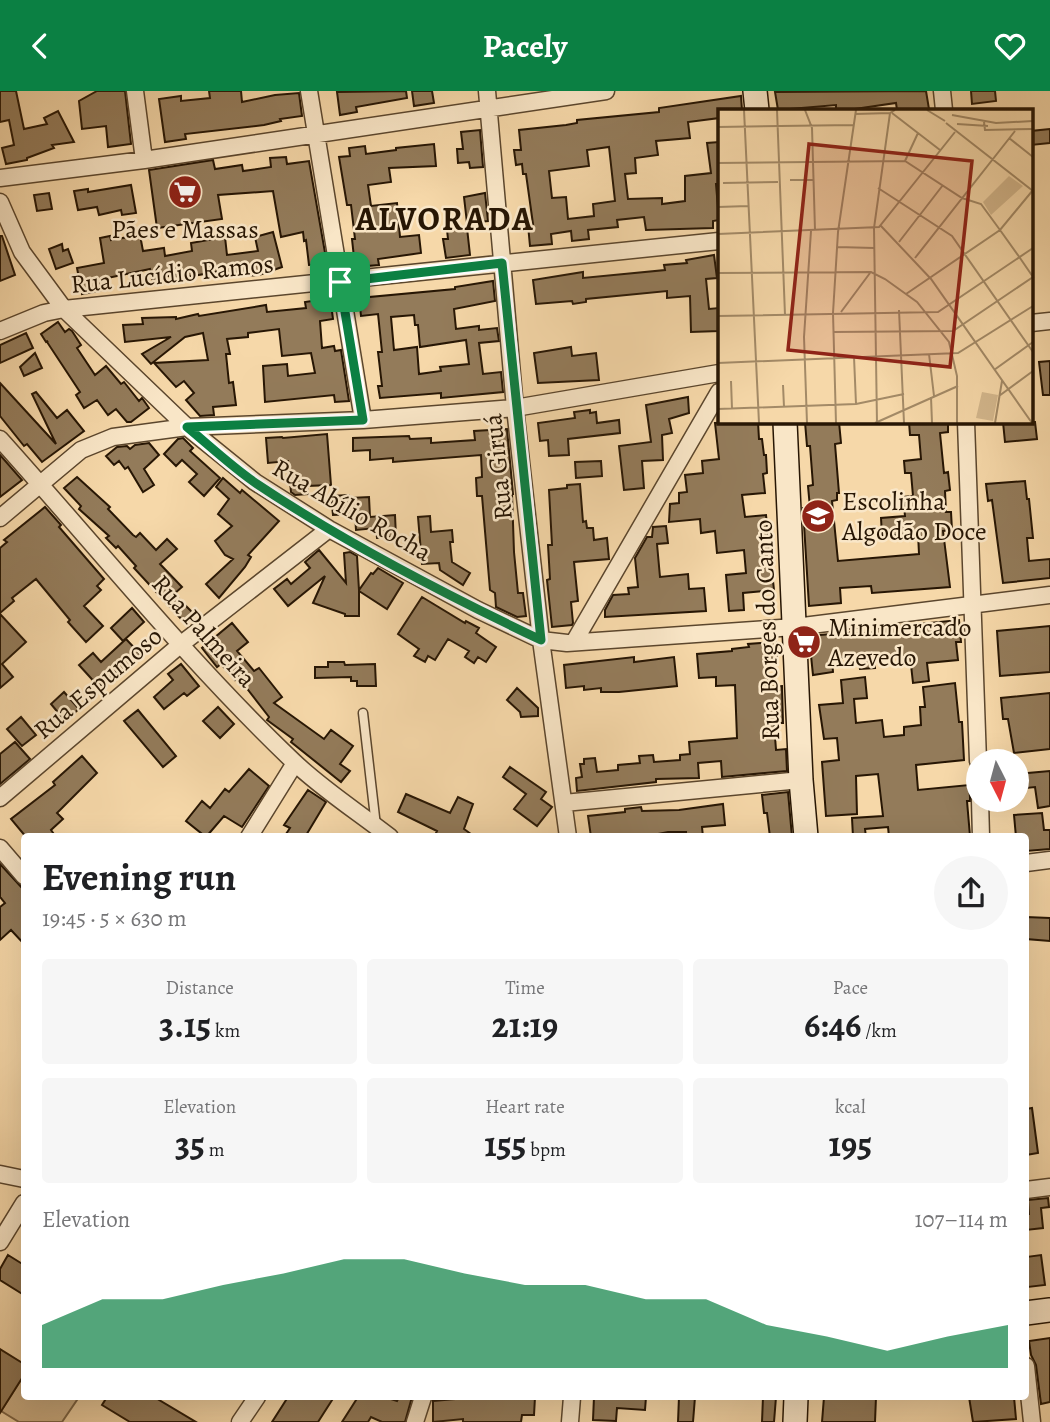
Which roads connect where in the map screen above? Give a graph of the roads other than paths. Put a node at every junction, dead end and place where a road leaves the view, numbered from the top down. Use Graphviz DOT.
graph roads {
  1 [pos="135,91"];
  2 [pos="309,91"];
  3 [pos="487,91"];
  4 [pos="606,91"];
  5 [pos="755,91"];
  6 [pos="942,91"];
  7 [pos="490,109"];
  8 [pos="757,109"];
  9 [pos="944,109"];
  10 [pos="315,133"];
  11 [pos="144,160"];
  12 [pos="0,178"];
  13 [pos="0,202"];
  14 [pos="718,241"];
  15 [pos="502,263"];
  16 [pos="340,282"];
  17 [pos="64,309"];
  18 [pos="1050,321"];
  19 [pos="1032,323"];
  20 [pos="4,328"];
  21 [pos="718,373"];
  22 [pos="718,394"];
  23 [pos="516,408"];
  24 [pos="363,420"];
  25 [pos="785,423"];
  26 [pos="966,423"];
  27 [pos="187,427"];
  28 [pos="0,439"];
  29 [pos="41,484"];
  30 [pos="0,518"];
  31 [pos="329,529"];
  32 [pos="1050,595"];
  33 [pos="972,605"];
  34 [pos="795,627"];
  35 [pos="541,640"];
  36 [pos="574,642"];
  37 [pos="180,645"];
  38 [pos="363,713"];
  39 [pos="978,749"];
  40 [pos="295,763"];
  41 [pos="801,780"];
  42 [pos="0,798"];
  43 [pos="564,803"];
  44 [pos="980,812"];
  45 [pos="376,826"];
  46 [pos="251,833"];
  47 [pos="385,833"];
  48 [pos="568,833"];
  49 [pos="806,833"];
  50 [pos="981,833"];
  51 [pos="0,848"];
  52 [pos="1050,860"];
  53 [pos="1029,863"];
  54 [pos="21,872"];
  55 [pos="0,1174"];
  56 [pos="21,1178"];
  57 [pos="1050,1187"];
  58 [pos="1029,1190"];
  59 [pos="21,1208"];
  60 [pos="0,1242"];
  61 [pos="1050,1310"];
  62 [pos="1029,1313"];
  63 [pos="1029,1394"];
  64 [pos="255,1400"];
  65 [pos="422,1400"];
  66 [pos="572,1400"];
  67 [pos="796,1400"];
  68 [pos="240,1422"];
  69 [pos="415,1422"];
  70 [pos="570,1422"];
  71 [pos="795,1422"];
  72 [pos="1032,1422"];
  1 -- 11 [label="street"];
  2 -- 10 [label="street"];
  3 -- 7 [label="street, Rua Giruá"];
  4 -- 7 [label="street"];
  5 -- 8 [label="street"];
  6 -- 9 [label="street"];
  7 -- 10 [label="street"];
  7 -- 15 [label="street, Rua Giruá"];
  10 -- 11 [label="street"];
  10 -- 16 [label="street"];
  11 -- 12 [label="street"];
  13 -- 17 [label="street, Rua Abílio Rocha"];
  14 -- 15 [label="street, Rua Lucídio Ramos"];
  15 -- 16 [label="street, Rua Lucídio Ramos"];
  15 -- 23 [label="street, Rua Giruá"];
  16 -- 17 [label="street, Rua Lucídio Ramos"];
  16 -- 24 [label="street"];
  17 -- 20 [label="street, Rua Lucídio Ramos"];
  17 -- 27 [label="street, Rua Abílio Rocha"];
  18 -- 19 [label="street"];
  21 -- 23 [label="street"];
  22 -- 36 [label="street"];
  23 -- 24 [label="street"];
  23 -- 35 [label="street, Rua Giruá"];
  24 -- 27 [label="street"];
  25 -- 34 [label="street, Rua Borges do Canto"];
  26 -- 33 [label="street"];
  27 -- 29 [label="street"];
  27 -- 31 [label="street, Rua Abílio Rocha"];
  28 -- 29 [label="street, Rua Palmeira"];
  29 -- 30 [label="street"];
  29 -- 37 [label="street, Rua Palmeira"];
  31 -- 35 [label="street, Rua Abílio Rocha"];
  31 -- 37 [label="street, Rua Espumoso"];
  32 -- 33 [label="street"];
  33 -- 34 [label="street"];
  33 -- 39 [label="street"];
  34 -- 36 [label="street"];
  34 -- 41 [label="street, Rua Borges do Canto"];
  35 -- 36 [label="street"];
  35 -- 43 [label="street, Rua Giruá"];
  37 -- 40 [label="street, Rua Palmeira"];
  37 -- 42 [label="street, Rua Espumoso"];
  38 -- 45 [label="lane"];
  40 -- 45 [label="street, Rua Palmeira"];
  40 -- 46 [label="street"];
  41 -- 43 [label="street"];
  41 -- 49 [label="street, Rua Borges do Canto"];
  43 -- 48 [label="street, Rua Giruá"];
  44 -- 50 [label="street"];
  45 -- 47 [label="street, Rua Palmeira"];
  51 -- 54 [label="street"];
  52 -- 53 [label="street"];
  55 -- 56 [label="street"];
  57 -- 58 [label="street"];
  59 -- 60 [label="street"];
  61 -- 62 [label="street"];
  63 -- 72 [label="street"];
  64 -- 68 [label="street"];
  65 -- 69 [label="street"];
  66 -- 70 [label="street"];
  67 -- 71 [label="street"];
}
